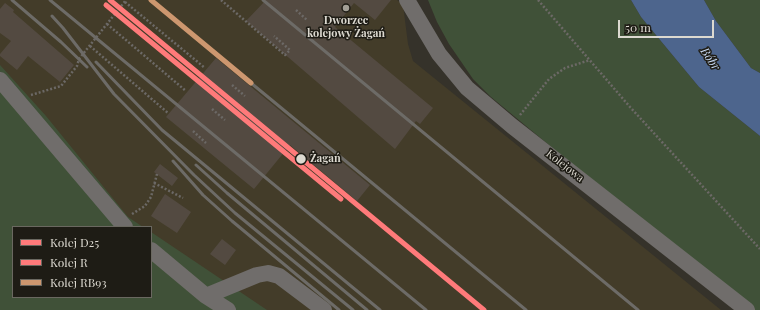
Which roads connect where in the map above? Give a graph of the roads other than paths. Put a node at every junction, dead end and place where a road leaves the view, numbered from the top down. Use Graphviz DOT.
graph roads {
  1 [pos="407,0"];
  2 [pos="0,80"];
  3 [pos="122,224"];
  4 [pos="152,251"];
  5 [pos="206,296"];
  6 [pos="228,310"];
  7 [pos="324,310"];
  8 [pos="747,310"];
  1 -- 8 [label="street, Kolejowa"];
  2 -- 3 [label="street"];
  4 -- 5 [label="street"];
  5 -- 6 [label="street"];
  5 -- 7 [label="street"];
}
